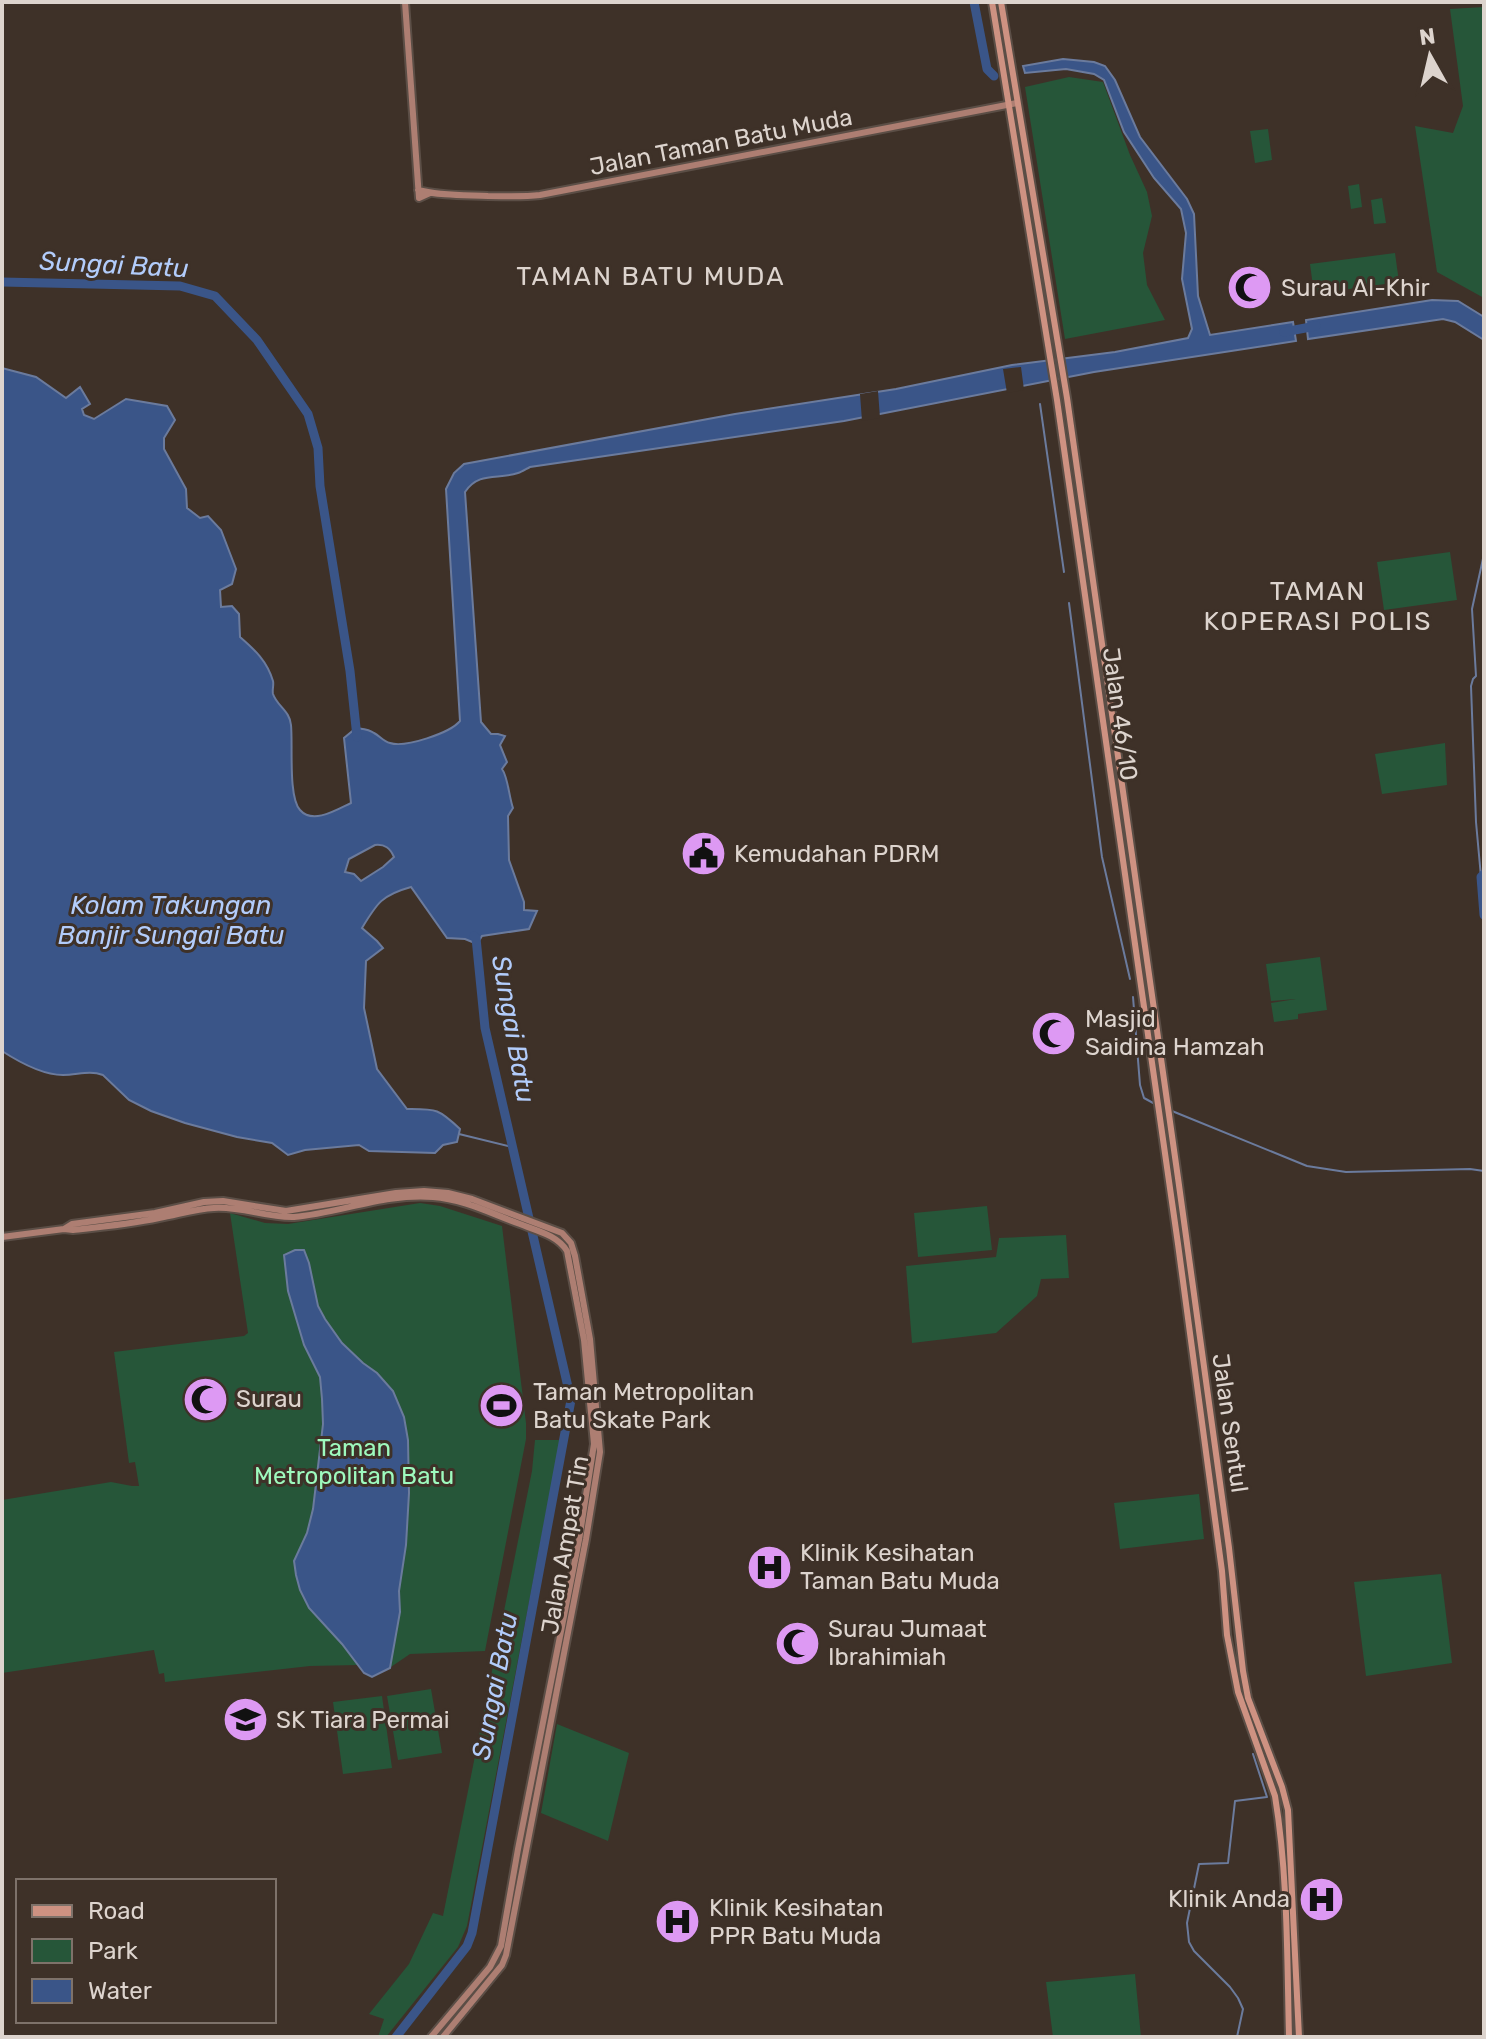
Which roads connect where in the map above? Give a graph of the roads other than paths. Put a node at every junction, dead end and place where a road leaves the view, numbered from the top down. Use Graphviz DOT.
graph roads {
  1 [pos="405,2"];
  2 [pos="992,2"];
  3 [pos="1001,2"];
  4 [pos="1014,104"];
  5 [pos="418,190"];
  6 [pos="430,193"];
  7 [pos="91,1225"];
  8 [pos="64,1229"];
  9 [pos="545,1230"];
  10 [pos="2,1237"];
  11 [pos="1195,1303"];
  12 [pos="1189,1330"];
  13 [pos="1223,1578"];
  14 [pos="1234,1591"];
  15 [pos="1226,1605"];
  16 [pos="1237,1616"];
  17 [pos="1229,1625"];
  18 [pos="1240,1634"];
  19 [pos="1275,1796"];
  20 [pos="1286,1808"];
  21 [pos="532,1821"];
  22 [pos="1279,1821"];
  23 [pos="518,1849"];
  24 [pos="431,2037"];
  25 [pos="443,2037"];
  26 [pos="1289,2037"];
  27 [pos="1299,2037"];
  1 -- 5 [label="street"];
  2 -- 4 [label="main road"];
  3 -- 4 [label="main road"];
  4 -- 6 [label="street, Jalan Taman Batu Muda"];
  4 -- 11 [label="main road, Jalan 46/10"];
  4 -- 12 [label="main road, Jalan 46/10"];
  5 -- 6 [label="street, Jalan Taman Batu Muda"];
  5 -- 6 [label="street, Jalan Taman Batu Muda"];
  7 -- 8 [label="street"];
  7 -- 8 [label="street"];
  7 -- 9 [label="street, Jalan Ampat Tin"];
  8 -- 10 [label="street"];
  9 -- 21 [label="street, Jalan Ampat Tin"];
  9 -- 23 [label="street, Jalan Ampat Tin"];
  11 -- 14 [label="main road, Jalan Sentul"];
  12 -- 13 [label="main road, Jalan Sentul"];
  13 -- 14 [label="main road"];
  13 -- 15 [label="main road"];
  14 -- 15 [label="main road"];
  14 -- 16 [label="main road"];
  15 -- 17 [label="main road"];
  16 -- 17 [label="main road"];
  16 -- 18 [label="main road"];
  17 -- 18 [label="main road"];
  17 -- 19 [label="main road"];
  18 -- 20 [label="main road"];
  19 -- 20 [label="main road"];
  19 -- 22 [label="main road"];
  20 -- 22 [label="main road"];
  20 -- 27 [label="main road"];
  21 -- 23 [label="street"];
  21 -- 25 [label="street, Jalan Ampat Tin"];
  22 -- 26 [label="main road"];
  23 -- 24 [label="street, Jalan Ampat Tin"];
}
